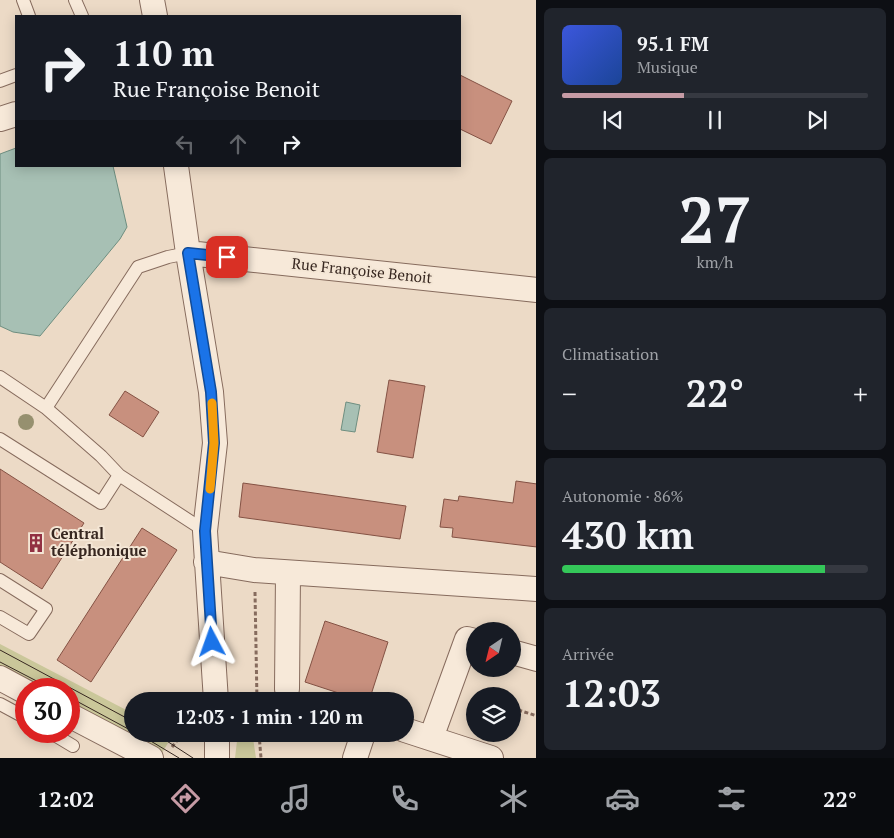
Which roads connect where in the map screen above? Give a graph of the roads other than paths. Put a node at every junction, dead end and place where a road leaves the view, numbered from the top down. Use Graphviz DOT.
graph roads {
  1 [pos="23,0"];
  2 [pos="74,0"];
  3 [pos="152,0"];
  4 [pos="29,15"];
  5 [pos="82,15"];
  6 [pos="155,15"];
  7 [pos="15,75"];
  8 [pos="0,81"];
  9 [pos="15,114"];
  10 [pos="0,119"];
  11 [pos="176,167"];
  12 [pos="188,253"];
  13 [pos="536,290"];
  14 [pos="0,377"];
  15 [pos="46,408"];
  16 [pos="0,439"];
  17 [pos="119,476"];
  18 [pos="205,531"];
  19 [pos="206,562"];
  20 [pos="288,573"];
  21 [pos="0,580"];
  22 [pos="536,589"];
  23 [pos="0,617"];
  24 [pos="466,642"];
  25 [pos="521,655"];
  26 [pos="536,659"];
  27 [pos="0,678"];
  28 [pos="15,686"];
  29 [pos="287,689"];
  30 [pos="215,692"];
  31 [pos="0,704"];
  32 [pos="15,712"];
  33 [pos="80,721"];
  34 [pos="414,733"];
  35 [pos="431,738"];
  36 [pos="217,742"];
  37 [pos="360,742"];
  38 [pos="68,743"];
  39 [pos="73,746"];
  40 [pos="151,758"];
  41 [pos="217,758"];
  42 [pos="355,758"];
  43 [pos="491,758"];
  1 -- 4 [label="lane"];
  2 -- 5 [label="lane"];
  3 -- 6 [label="street"];
  7 -- 8 [label="lane"];
  9 -- 10 [label="street"];
  11 -- 12 [label="street"];
  12 -- 13 [label="street, Rue Françoise Benoit"];
  12 -- 15 [label="lane"];
  12 -- 18 [label="street"];
  14 -- 15 [label="lane"];
  15 -- 17 [label="lane"];
  16 -- 17 [label="lane"];
  17 -- 18 [label="lane"];
  18 -- 19 [label="street"];
  19 -- 20 [label="street"];
  19 -- 30 [label="street"];
  20 -- 22 [label="street"];
  20 -- 29 [label="street"];
  21 -- 23 [label="lane"];
  24 -- 35 [label="street"];
  25 -- 26 [label="street"];
  27 -- 28 [label="street"];
  31 -- 32 [label="lane"];
  33 -- 40 [label="street"];
  34 -- 35 [label="street"];
  35 -- 43 [label="street"];
  36 -- 41 [label="street"];
  37 -- 42 [label="street"];
  38 -- 39 [label="lane"];
}
